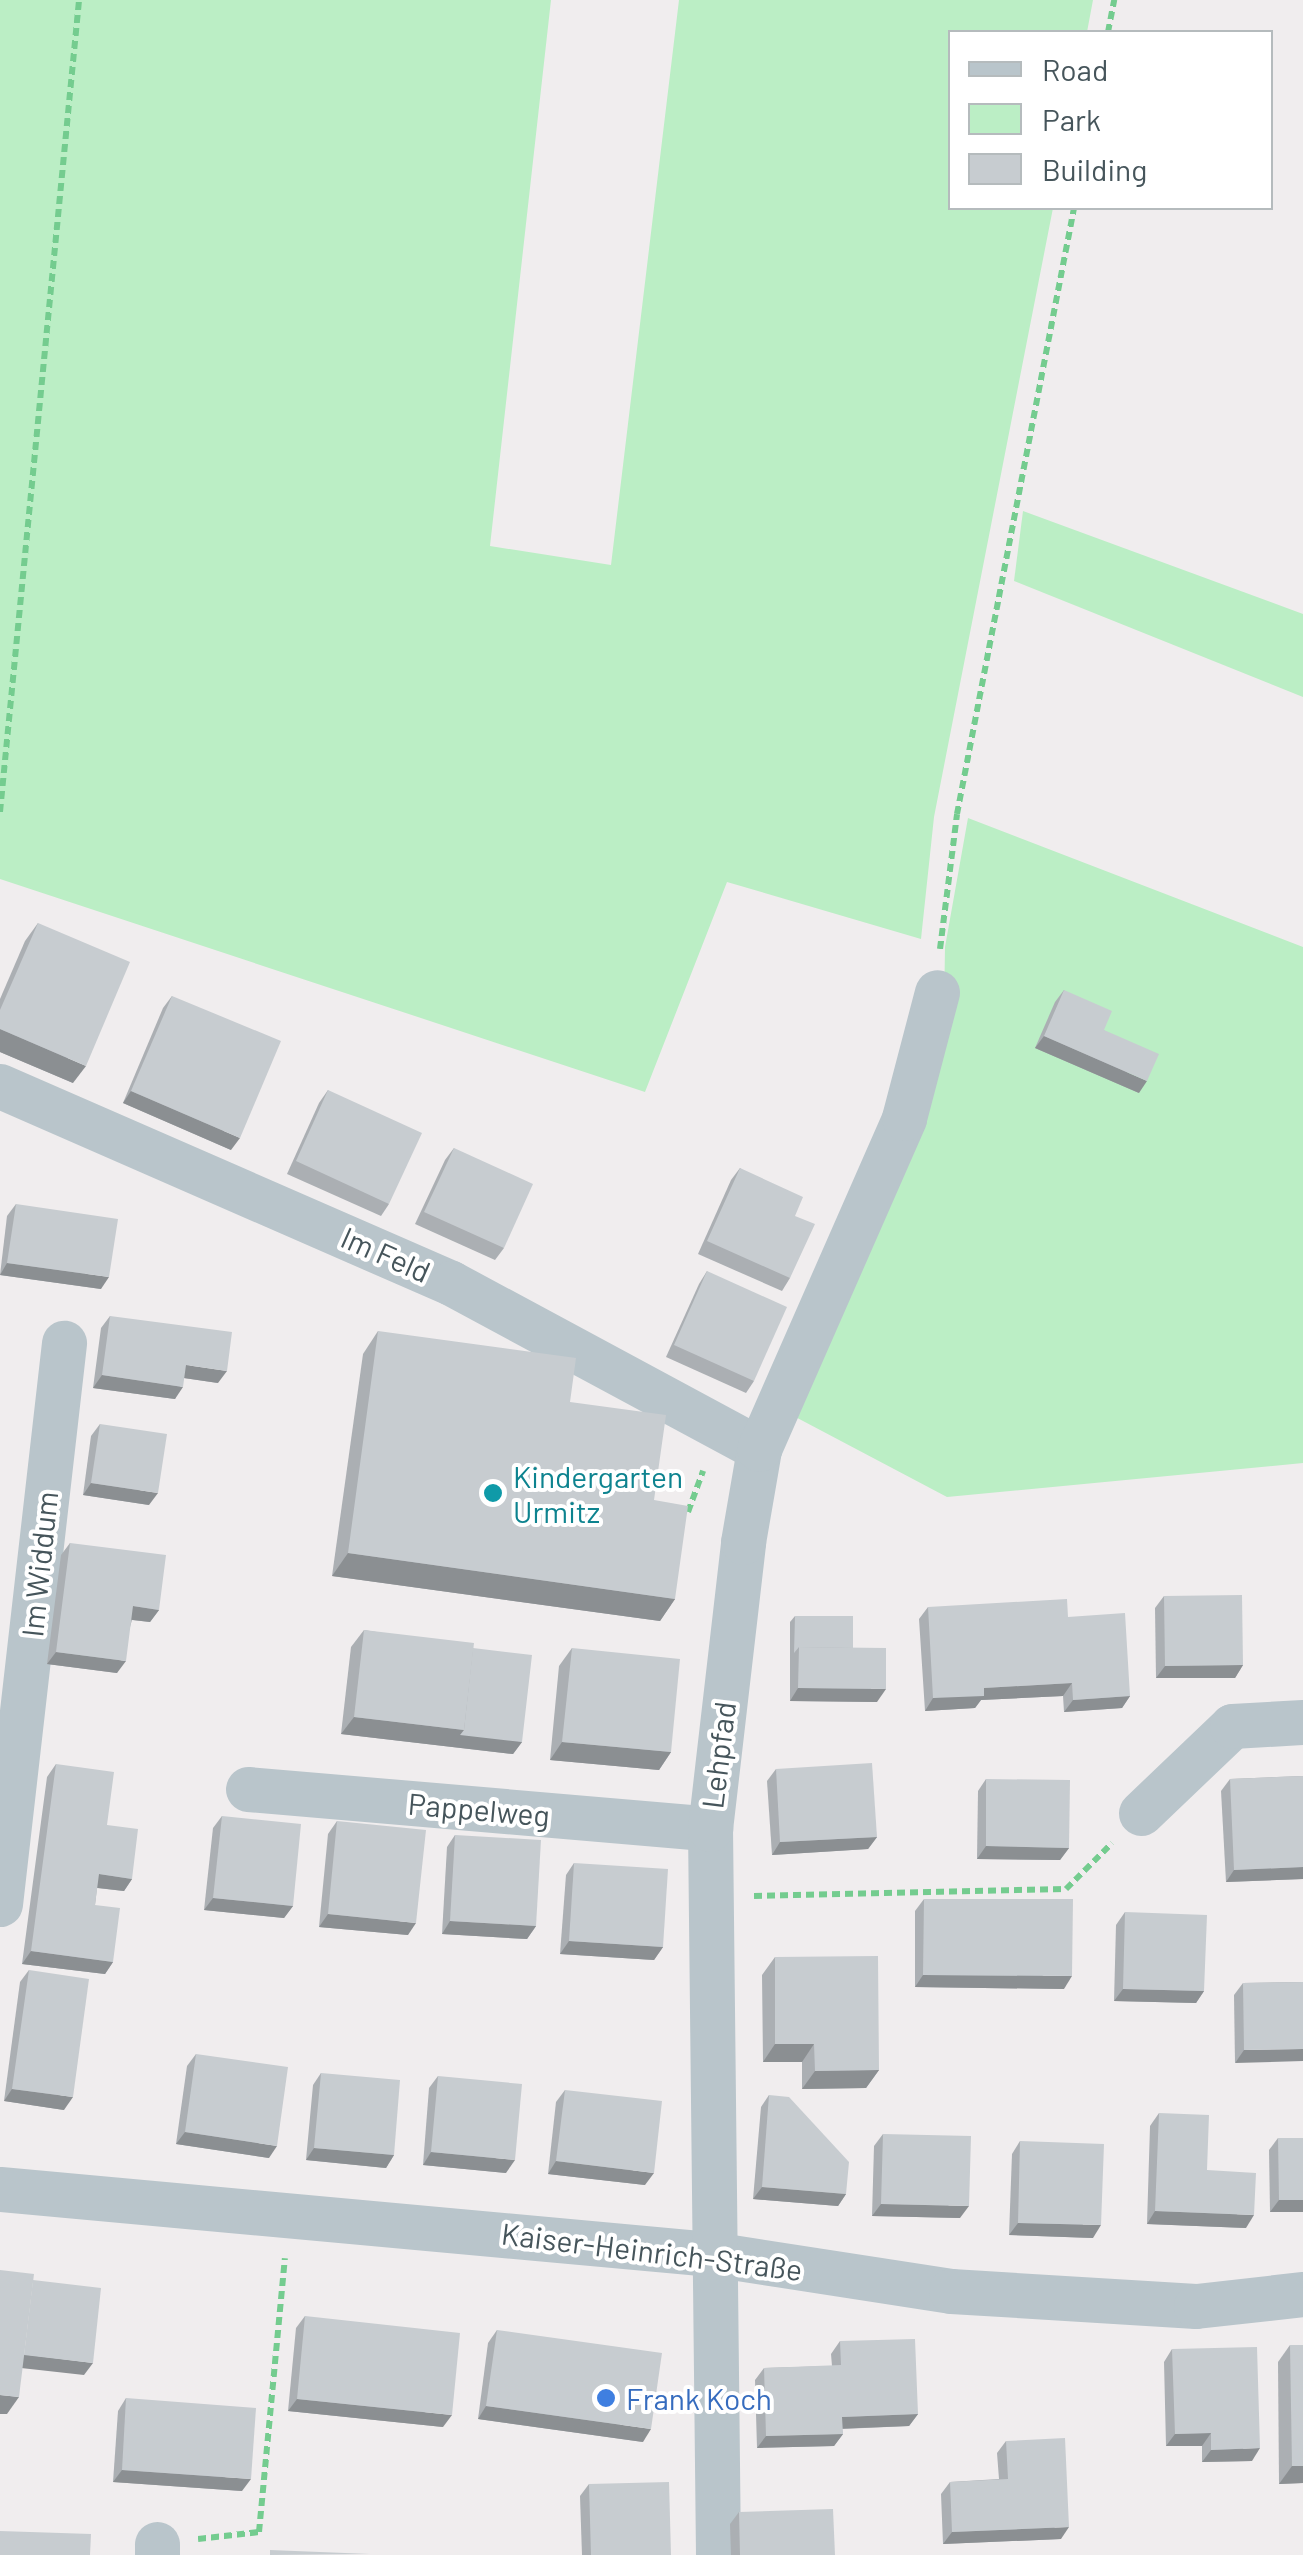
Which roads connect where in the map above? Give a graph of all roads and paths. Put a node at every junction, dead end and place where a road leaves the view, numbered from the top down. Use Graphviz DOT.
graph roads {
  1 [pos="79,0"];
  2 [pos="1114,0"];
  3 [pos="1108,30"];
  4 [pos="1074,210"];
  5 [pos="0,812"];
  6 [pos="937,992"];
  7 [pos="0,1086"];
  8 [pos="64,1343"];
  9 [pos="760,1449"];
  10 [pos="672,1510"];
  11 [pos="743,1542"];
  12 [pos="1303,1722"];
  13 [pos="248,1789"];
  14 [pos="1141,1813"];
  15 [pos="710,1829"];
  16 [pos="710,1897"];
  17 [pos="0,1904"];
  18 [pos="0,2189"];
  19 [pos="289,2212"];
  20 [pos="712,2254"];
  21 [pos="1303,2294"];
  22 [pos="157,2549"];
  23 [pos="718,2555"];
  1 -- 5 [label="path"];
  2 -- 3 [label="path"];
  4 -- 6 [label="path"];
  6 -- 9 [label="street, Lehpfad"];
  7 -- 9 [label="street, Im Feld"];
  8 -- 17 [label="street, Im Widdum"];
  9 -- 11 [label="street, Lehpfad"];
  10 -- 11 [label="path"];
  11 -- 15 [label="street, Lehpfad"];
  12 -- 14 [label="street"];
  13 -- 15 [label="street, Pappelweg"];
  14 -- 16 [label="path"];
  15 -- 16 [label="street, Lehpfad"];
  16 -- 20 [label="street, Lehpfad"];
  18 -- 19 [label="street, Kaiser-Heinrich-Straße"];
  19 -- 20 [label="street, Kaiser-Heinrich-Straße"];
  19 -- 22 [label="path"];
  20 -- 21 [label="street, Kaiser-Heinrich-Straße"];
  20 -- 23 [label="street, Lehpfad"];
}
